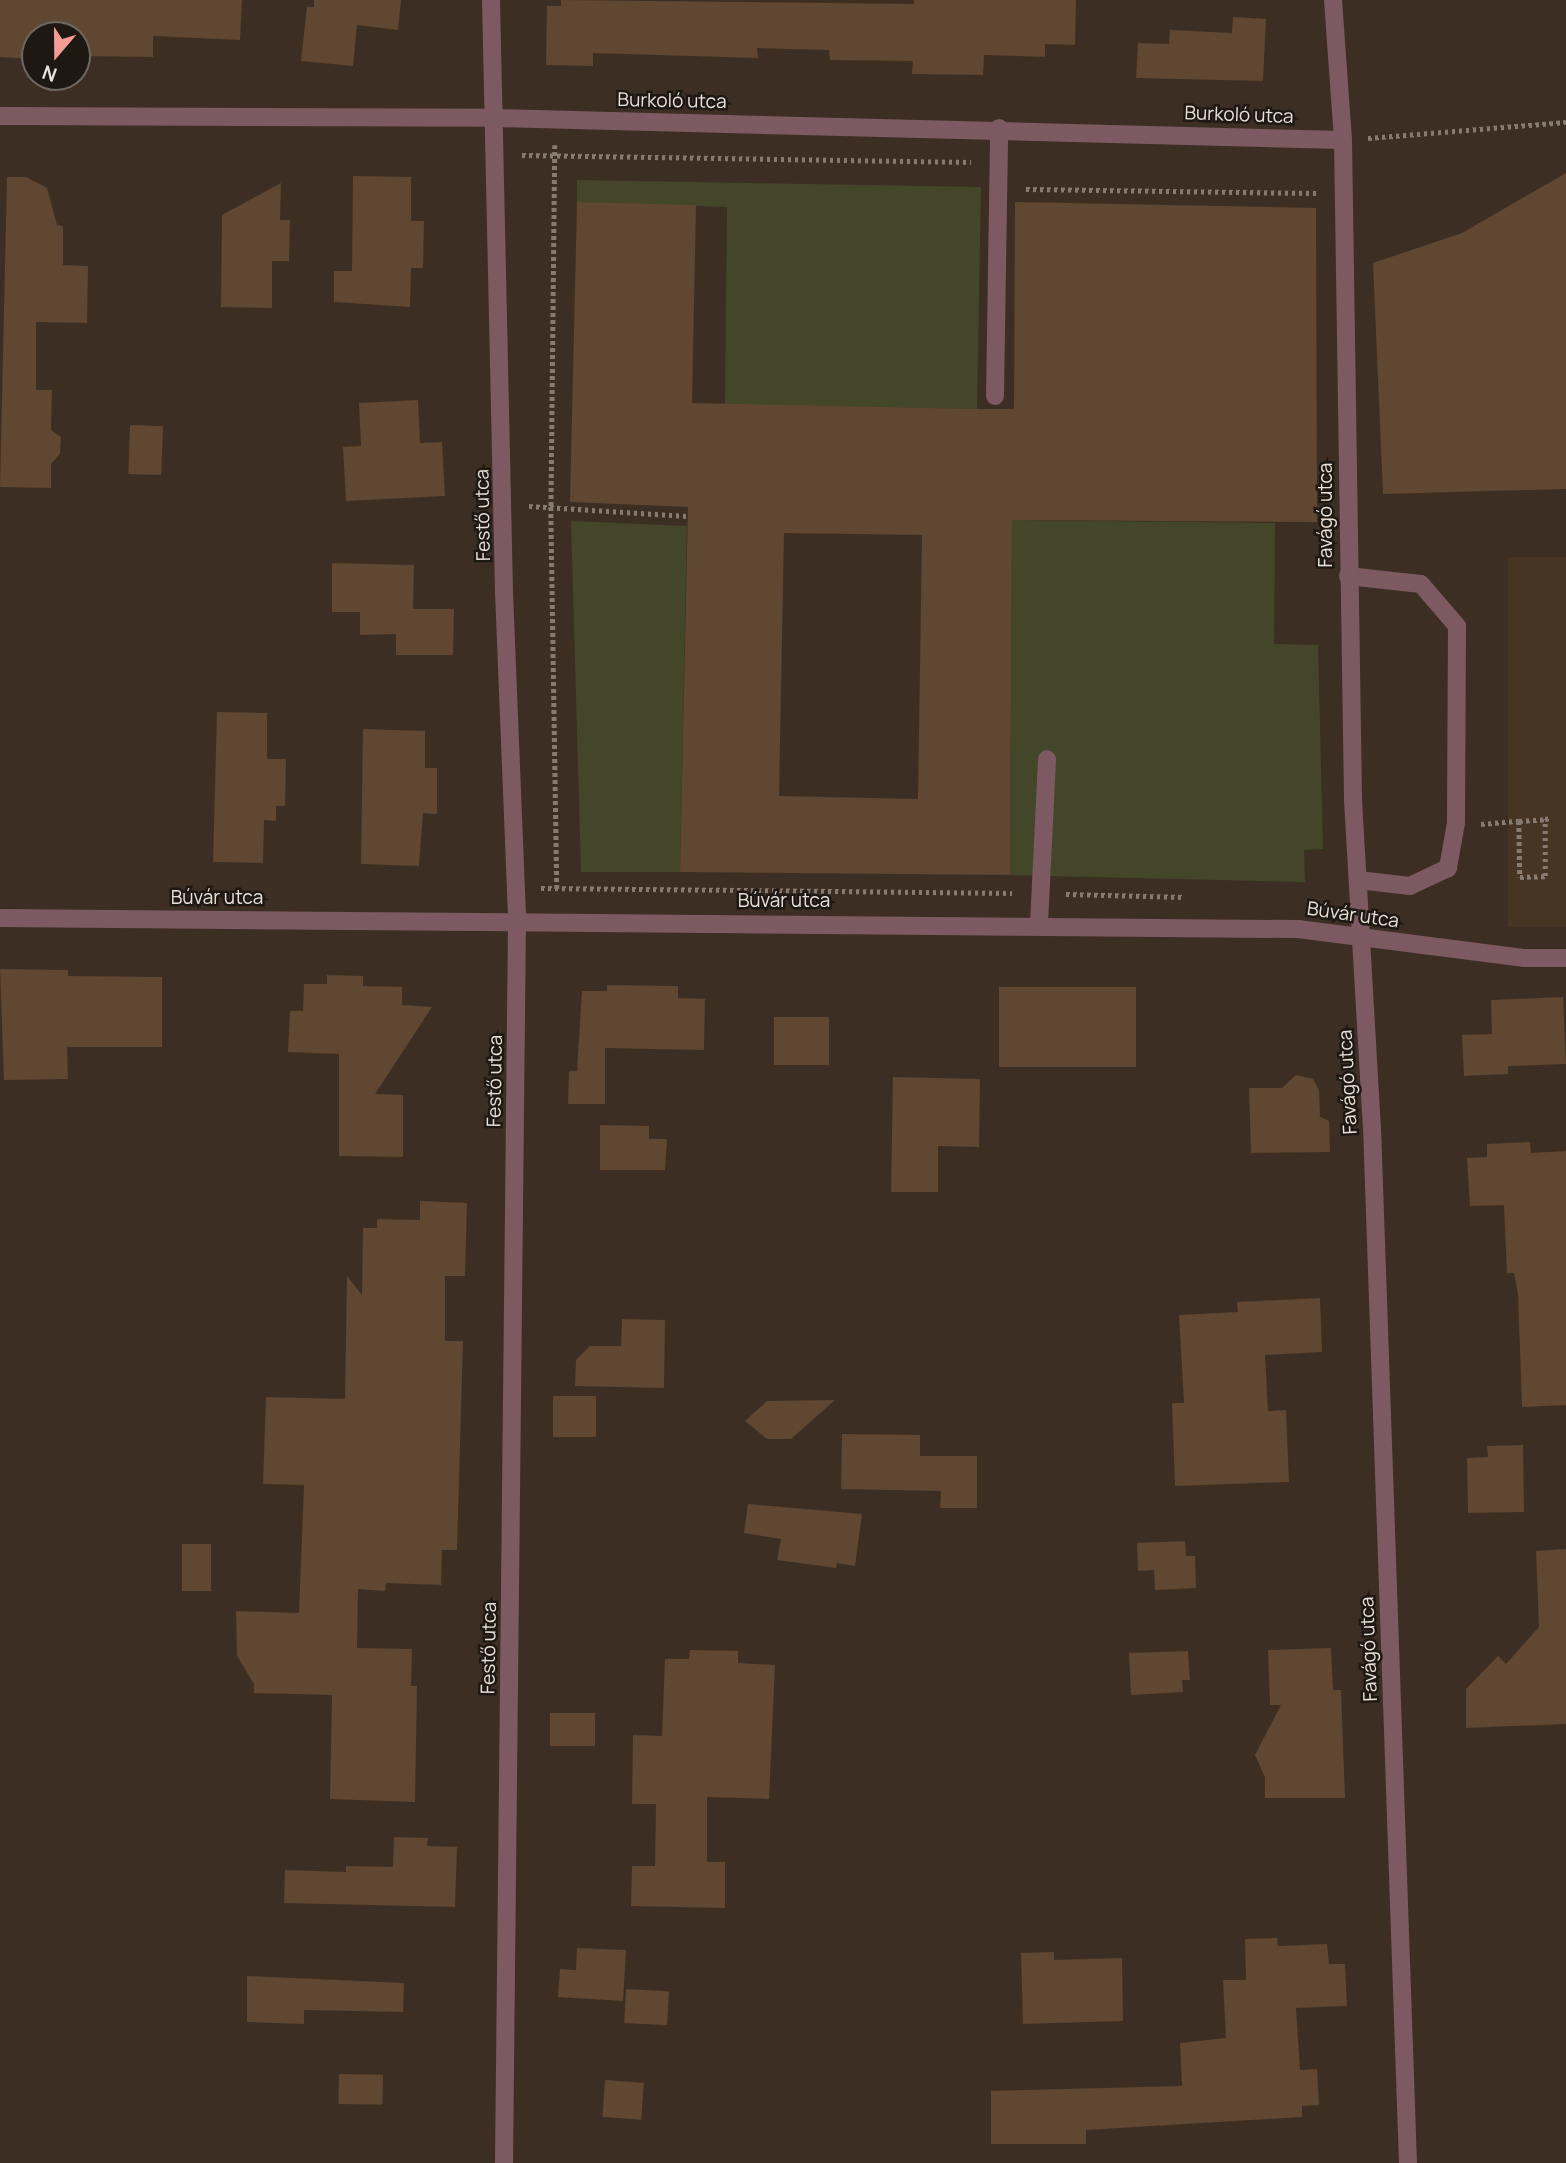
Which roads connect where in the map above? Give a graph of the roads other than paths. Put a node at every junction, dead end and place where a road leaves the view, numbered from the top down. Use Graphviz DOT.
graph roads {
  1 [pos="491,0"];
  2 [pos="1333,0"];
  3 [pos="0,116"];
  4 [pos="495,118"];
  5 [pos="999,128"];
  6 [pos="1343,140"];
  7 [pos="995,396"];
  8 [pos="1348,576"];
  9 [pos="1047,759"];
  10 [pos="1358,880"];
  11 [pos="0,918"];
  12 [pos="517,921"];
  13 [pos="1039,923"];
  14 [pos="1362,938"];
  15 [pos="1566,958"];
  16 [pos="505,2163"];
  17 [pos="1408,2163"];
  1 -- 4 [label="street, Festő utca"];
  2 -- 6 [label="street, Favágó utca"];
  3 -- 4 [label="street, Burkoló utca"];
  4 -- 5 [label="street, Burkoló utca"];
  4 -- 12 [label="street, Festő utca"];
  5 -- 6 [label="street, Burkoló utca"];
  5 -- 7 [label="street"];
  6 -- 8 [label="street, Favágó utca"];
  8 -- 10 [label="street, Favágó utca"];
  8 -- 10 [label="street"];
  9 -- 13 [label="street"];
  10 -- 14 [label="street, Favágó utca"];
  11 -- 12 [label="street, Búvár utca"];
  12 -- 13 [label="street, Búvár utca"];
  12 -- 16 [label="street, Festő utca"];
  13 -- 14 [label="street, Búvár utca"];
  14 -- 15 [label="street, Búvár utca"];
  14 -- 17 [label="street, Favágó utca"];
}
